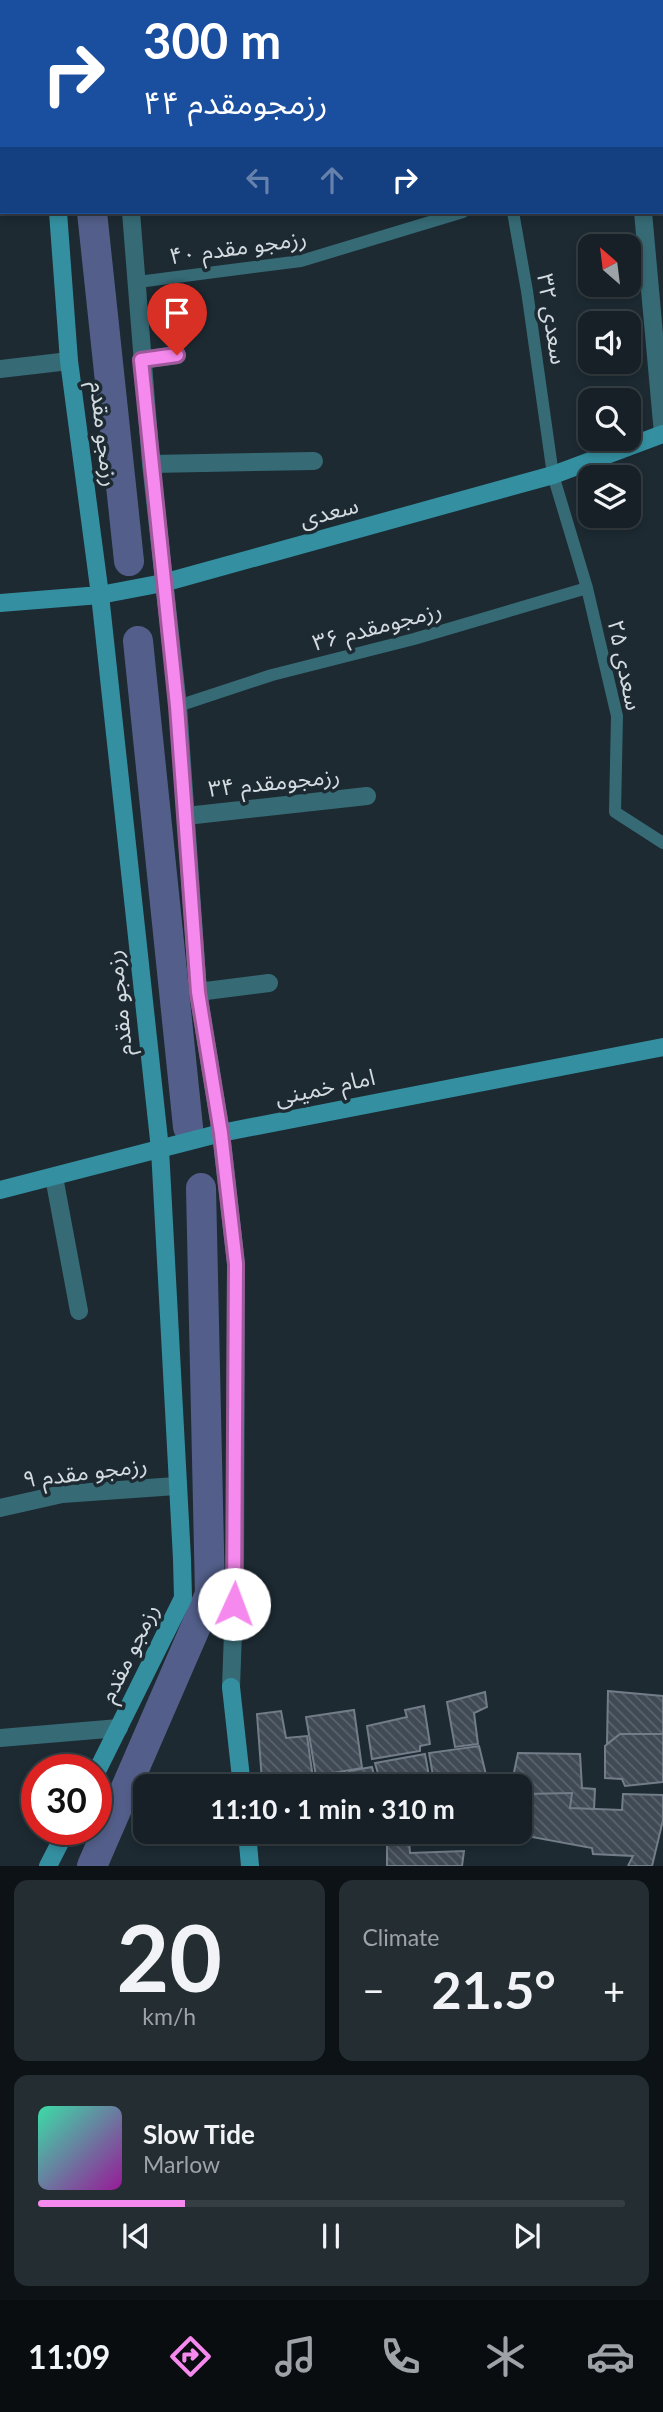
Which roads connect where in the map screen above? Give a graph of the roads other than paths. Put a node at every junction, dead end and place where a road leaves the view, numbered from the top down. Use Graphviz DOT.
graph roads {
  1 [pos="58,214"];
  2 [pos="131,214"];
  3 [pos="457,214"];
  4 [pos="513,214"];
  5 [pos="643,214"];
  6 [pos="138,282"];
  7 [pos="177,355"];
  8 [pos="141,360"];
  9 [pos="69,361"];
  10 [pos="0,369"];
  11 [pos="663,434"];
  12 [pos="314,461"];
  13 [pos="150,464"];
  14 [pos="553,475"];
  15 [pos="163,583"];
  16 [pos="587,588"];
  17 [pos="100,595"];
  18 [pos="0,603"];
  19 [pos="177,706"];
  20 [pos="367,796"];
  21 [pos="186,816"];
  22 [pos="663,843"];
  23 [pos="269,983"];
  24 [pos="198,992"];
  25 [pos="663,1047"];
  26 [pos="221,1133"];
  27 [pos="160,1149"];
  28 [pos="54,1177"];
  29 [pos="0,1190"];
  30 [pos="79,1311"];
  31 [pos="176,1486"];
  32 [pos="0,1508"];
  33 [pos="119,1728"];
  34 [pos="0,1738"];
  35 [pos="106,1754"];
  36 [pos="241,1774"];
  37 [pos="248,1844"];
  38 [pos="59,1845"];
  39 [pos="48,1866"];
  40 [pos="250,1866"];
  1 -- 9 [label="street, رزمجو مقدم"];
  2 -- 6 [label="street, رزمجو مقدم"];
  3 -- 6 [label="lane, رزمجو مقدم ۴۰"];
  4 -- 14 [label="lane, سعدی ۳۲"];
  5 -- 11 [label="street"];
  6 -- 8 [label="street, رزمجو مقدم"];
  7 -- 8 [label="street"];
  8 -- 13 [label="street, رزمجو مقدم"];
  9 -- 10 [label="street"];
  9 -- 17 [label="street, رزمجو مقدم"];
  11 -- 14 [label="street, سعدی"];
  12 -- 13 [label="street"];
  13 -- 15 [label="street, رزمجو مقدم"];
  14 -- 15 [label="street, سعدی"];
  14 -- 16 [label="lane, سعدی ۲۵"];
  15 -- 17 [label="street, سعدی"];
  15 -- 19 [label="street, رزمجو مقدم"];
  16 -- 19 [label="lane, رزمجومقدم ۳۶"];
  16 -- 22 [label="lane, سعدی ۲۵"];
  17 -- 18 [label="street, سعدی"];
  17 -- 27 [label="street, رزمجو مقدم"];
  19 -- 21 [label="street, رزمجو مقدم"];
  20 -- 21 [label="street, رزمجومقدم ۳۴"];
  21 -- 24 [label="street, رزمجو مقدم"];
  23 -- 24 [label="street"];
  24 -- 26 [label="street, رزمجو مقدم"];
  25 -- 26 [label="street, امام خمینی"];
  26 -- 27 [label="street, امام خمینی"];
  26 -- 36 [label="street, رزمجو مقدم"];
  27 -- 28 [label="street, امام خمینی"];
  27 -- 31 [label="street, رزمجو مقدم"];
  28 -- 29 [label="street, امام خمینی"];
  28 -- 30 [label="street"];
  31 -- 32 [label="street, رزمجو مقدم ۹"];
  31 -- 33 [label="street, رزمجو مقدم"];
  33 -- 34 [label="street"];
  33 -- 35 [label="street, رزمجو مقدم"];
  37 -- 40 [label="street"];
  38 -- 39 [label="street"];
}
